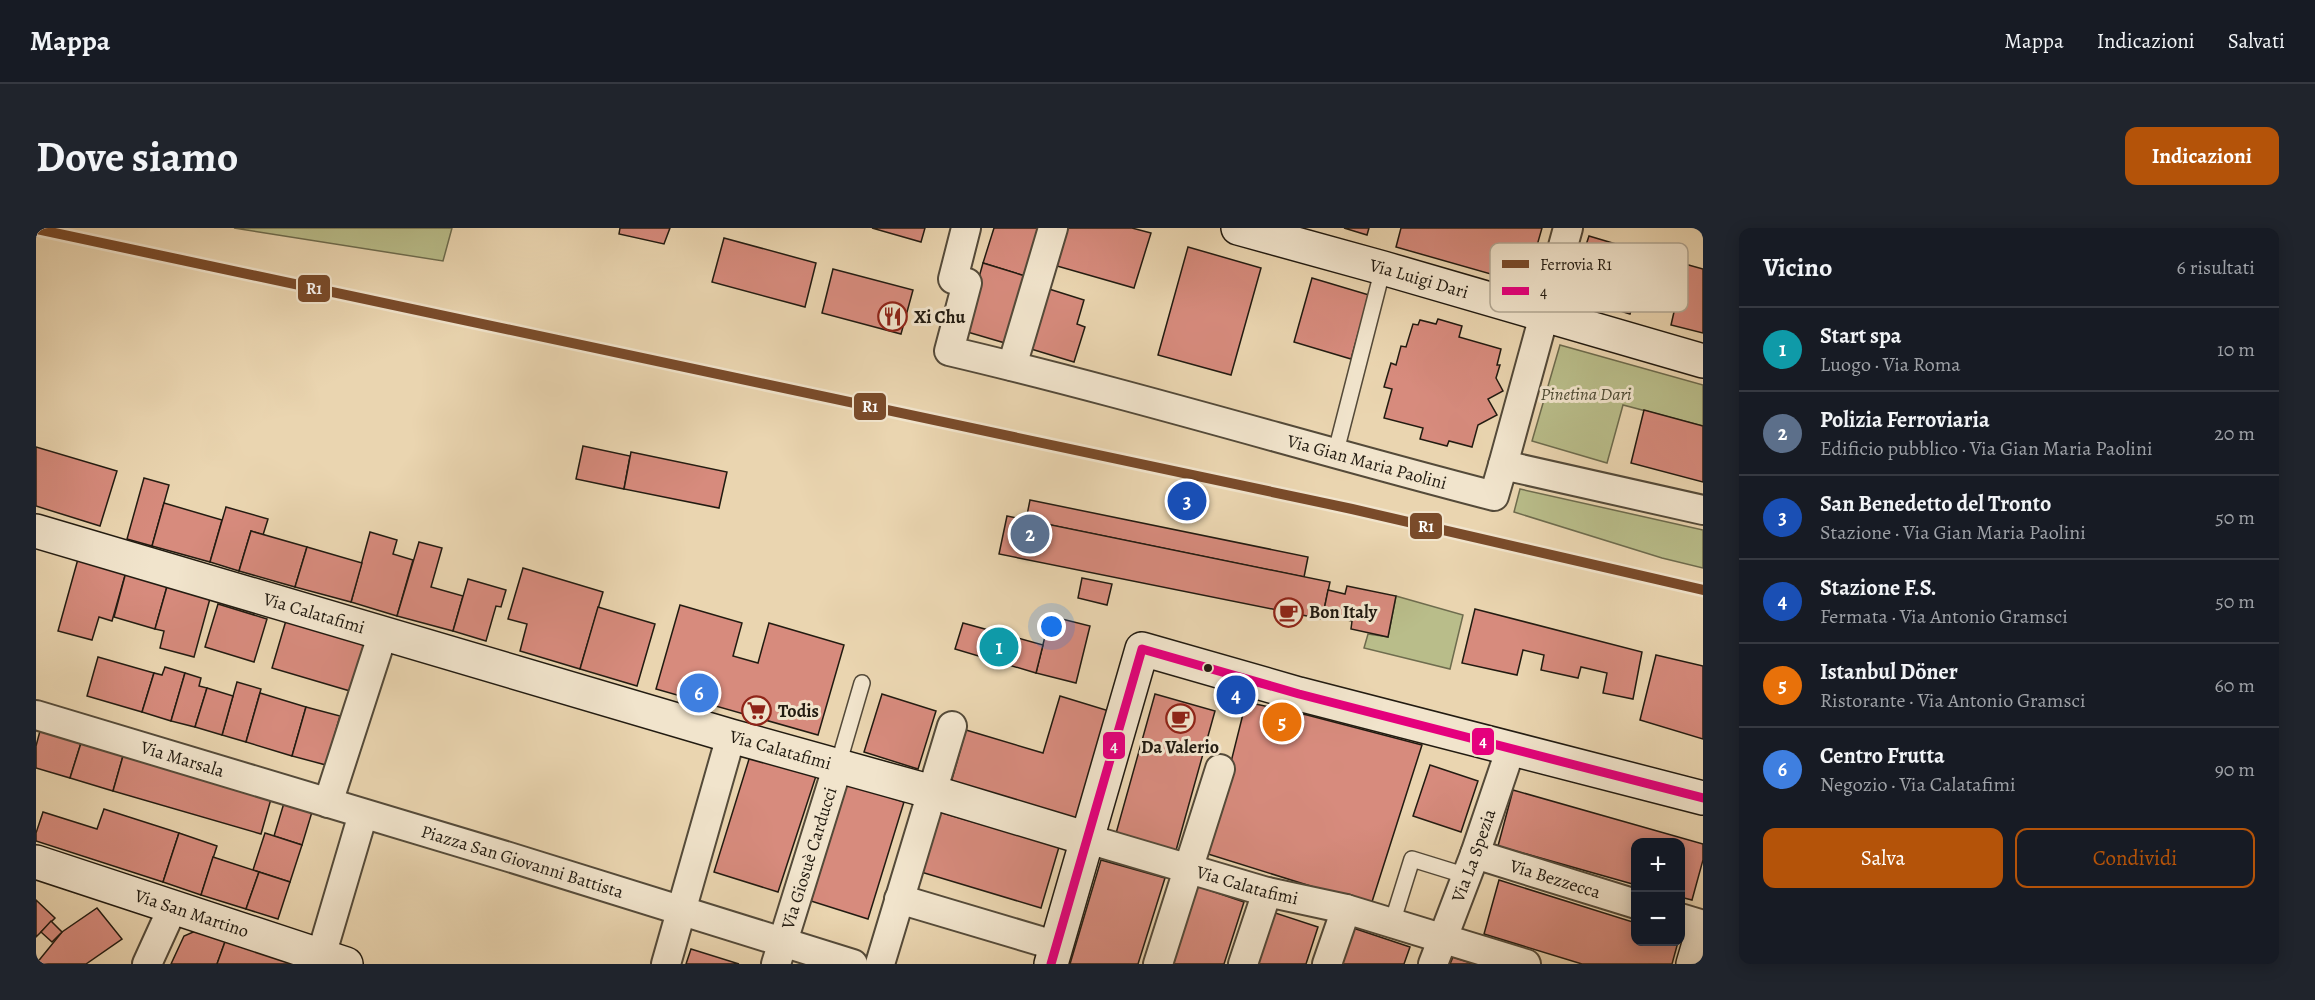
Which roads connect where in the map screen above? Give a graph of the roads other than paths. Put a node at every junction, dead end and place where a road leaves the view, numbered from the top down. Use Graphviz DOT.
graph roads {
  1 [pos="966,228"];
  2 [pos="1053,228"];
  3 [pos="1238,228"];
  4 [pos="1568,228"];
  5 [pos="1564,243"];
  6 [pos="1383,268"];
  7 [pos="1490,299"];
  8 [pos="1537,312"];
  9 [pos="1544,314"];
  10 [pos="1703,361"];
  11 [pos="1012,366"];
  12 [pos="1335,455"];
  13 [pos="1503,465"];
  14 [pos="1703,510"];
  15 [pos="36,531"];
  16 [pos="383,633"];
  17 [pos="862,683"];
  18 [pos="36,715"];
  19 [pos="952,726"];
  20 [pos="731,736"];
  21 [pos="1511,748"];
  22 [pos="838,765"];
  23 [pos="1220,768"];
  24 [pos="932,792"];
  25 [pos="1703,798"];
  26 [pos="328,803"];
  27 [pos="363,814"];
  28 [pos="1088,839"];
  29 [pos="36,862"];
  30 [pos="1471,865"];
  31 [pos="1188,869"];
  32 [pos="1267,892"];
  33 [pos="899,899"];
  34 [pos="1631,903"];
  35 [pos="173,907"];
  36 [pos="1346,909"];
  37 [pos="682,910"];
  38 [pos="1685,920"];
  39 [pos="1392,923"];
  40 [pos="1703,925"];
  41 [pos="1703,930"];
  42 [pos="1438,952"];
  43 [pos="780,953"];
  44 [pos="1054,955"];
  45 [pos="333,960"];
  46 [pos="147,964"];
  47 [pos="666,964"];
  48 [pos="853,964"];
  49 [pos="879,964"];
  50 [pos="1158,964"];
  51 [pos="1243,964"];
  52 [pos="1327,964"];
  53 [pos="1526,964"];
  54 [pos="1693,964"];
  1 -- 11 [label="street, Via Gian Maria Paolini"];
  2 -- 11 [label="street"];
  3 -- 6 [label="street, Via Luigi Dari"];
  4 -- 5 [label="street"];
  6 -- 7 [label="street, Via Luigi Dari"];
  6 -- 12 [label="lane"];
  8 -- 9 [label="street, Via Luigi Dari"];
  9 -- 10 [label="street, Via Luigi Dari"];
  9 -- 13 [label="street"];
  11 -- 12 [label="street, Via Gian Maria Paolini"];
  12 -- 13 [label="street, Via Gian Maria Paolini"];
  13 -- 14 [label="street"];
  15 -- 16 [label="street, Via Calatafimi"];
  16 -- 20 [label="street, Via Calatafimi"];
  16 -- 26 [label="street"];
  17 -- 22 [label="lane, Via Giosuè Carducci"];
  18 -- 26 [label="street, Via Marsala"];
  19 -- 24 [label="street"];
  20 -- 22 [label="street, Via Calatafimi"];
  20 -- 37 [label="street"];
  21 -- 25 [label="street"];
  21 -- 28 [label="street"];
  21 -- 30 [label="street, Via La Spezia"];
  22 -- 24 [label="street, Via Calatafimi"];
  22 -- 43 [label="street, Via Giosuè Carducci"];
  23 -- 31 [label="street"];
  24 -- 28 [label="street, Via Calatafimi"];
  24 -- 33 [label="street"];
  26 -- 27 [label="street, Piazza San Giovanni Battista"];
  27 -- 37 [label="street, Piazza San Giovanni Battista"];
  27 -- 45 [label="street"];
  28 -- 31 [label="street, Via Calatafimi"];
  28 -- 44 [label="street"];
  29 -- 35 [label="street, Via San Martino"];
  30 -- 34 [label="street, Via Bezzecca"];
  30 -- 39 [label="lane"];
  30 -- 42 [label="street, Via La Spezia"];
  31 -- 32 [label="street, Via Calatafimi"];
  31 -- 50 [label="street"];
  32 -- 36 [label="street, Via Calatafimi"];
  32 -- 51 [label="street"];
  33 -- 44 [label="street"];
  33 -- 49 [label="street"];
  35 -- 45 [label="street, Via San Martino"];
  35 -- 46 [label="street"];
  36 -- 39 [label="street, Via Calatafimi"];
  36 -- 52 [label="street"];
  37 -- 43 [label="street, Piazza San Giovanni Battista"];
  37 -- 47 [label="street"];
  38 -- 40 [label="street"];
  39 -- 42 [label="street, Via Calatafimi"];
  41 -- 54 [label="street"];
  42 -- 53 [label="street, Via Calatafimi"];
  43 -- 48 [label="street, Piazza San Giovanni Battista"];
}
